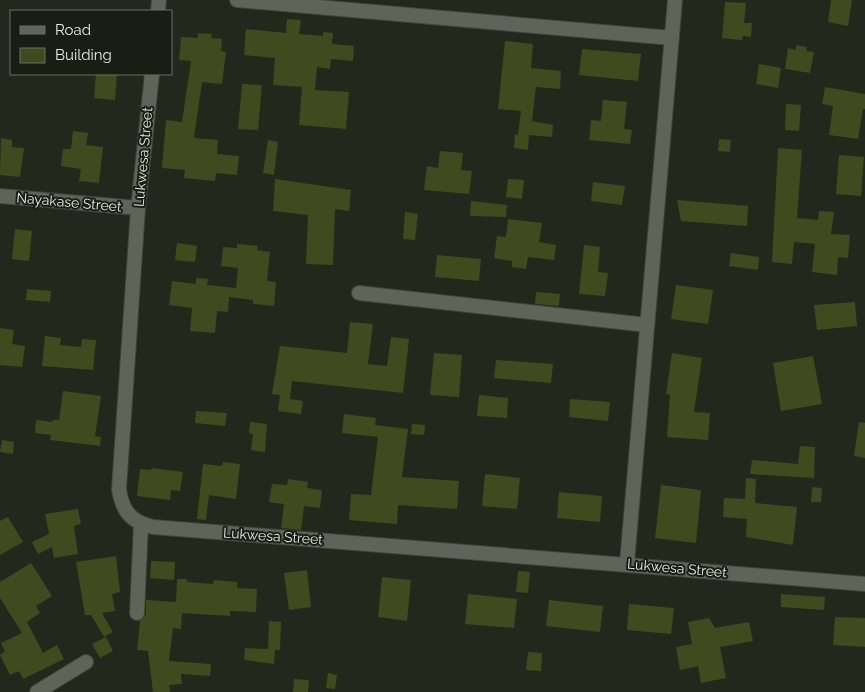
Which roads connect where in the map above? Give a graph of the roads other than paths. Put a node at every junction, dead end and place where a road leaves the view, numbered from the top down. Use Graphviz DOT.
graph roads {
  1 [pos="237,0"];
  2 [pos="676,0"];
  3 [pos="672,38"];
  4 [pos="152,75"];
  5 [pos="0,196"];
  6 [pos="138,208"];
  7 [pos="359,292"];
  8 [pos="647,325"];
  9 [pos="141,524"];
  10 [pos="627,563"];
  11 [pos="865,584"];
  12 [pos="137,613"];
  13 [pos="86,662"];
  14 [pos="37,692"];
  1 -- 3 [label="street"];
  2 -- 3 [label="street"];
  3 -- 8 [label="street"];
  4 -- 6 [label="street, Lukwesa Street"];
  5 -- 6 [label="street, Nayakase Street"];
  6 -- 9 [label="street, Lukwesa Street"];
  7 -- 8 [label="street"];
  8 -- 10 [label="street"];
  9 -- 10 [label="street, Lukwesa Street"];
  9 -- 12 [label="street"];
  10 -- 11 [label="street, Lukwesa Street"];
  13 -- 14 [label="street"];
}
